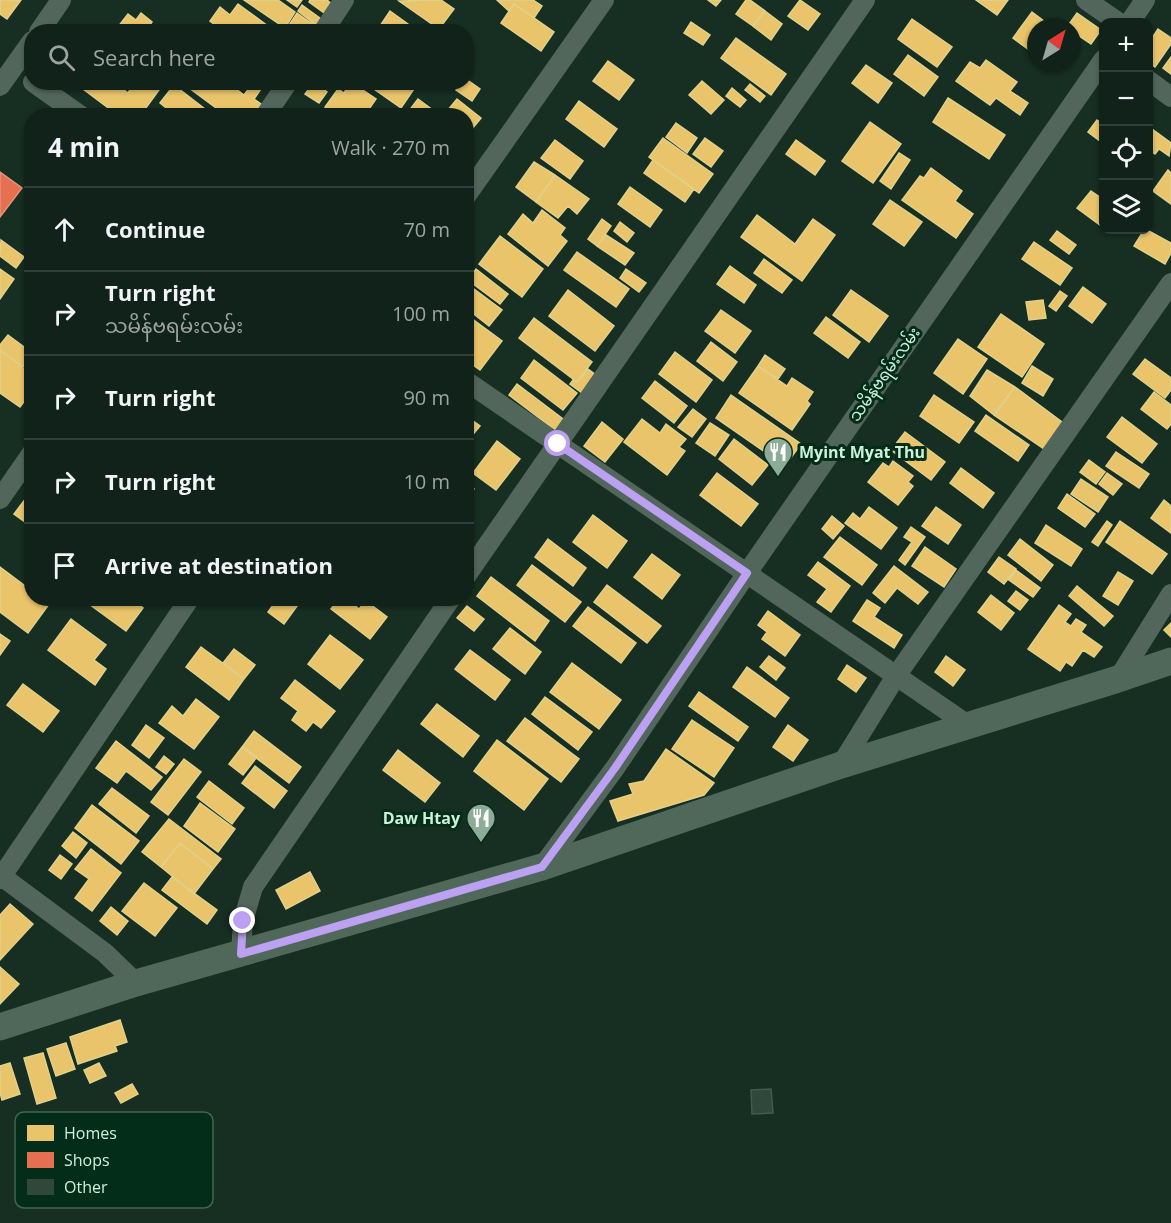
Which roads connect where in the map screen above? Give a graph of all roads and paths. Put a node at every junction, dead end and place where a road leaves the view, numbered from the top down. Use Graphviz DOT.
graph roads {
  1 [pos="62,0"];
  2 [pos="344,0"];
  3 [pos="604,0"];
  4 [pos="865,0"];
  5 [pos="1086,0"];
  6 [pos="1145,0"];
  7 [pos="1112,18"];
  8 [pos="1133,18"];
  9 [pos="45,24"];
  10 [pos="328,24"];
  11 [pos="24,48"];
  12 [pos="6,64"];
  13 [pos="1099,66"];
  14 [pos="24,76"];
  15 [pos="1153,83"];
  16 [pos="0,86"];
  17 [pos="44,90"];
  18 [pos="283,90"];
  19 [pos="1171,96"];
  20 [pos="69,108"];
  21 [pos="270,108"];
  22 [pos="474,185"];
  23 [pos="1171,283"];
  24 [pos="474,386"];
  25 [pos="558,444"];
  26 [pos="24,464"];
  27 [pos="0,499"];
  28 [pos="474,565"];
  29 [pos="747,573"];
  30 [pos="1171,594"];
  31 [pos="185,606"];
  32 [pos="446,606"];
  33 [pos="1171,661"];
  34 [pos="896,676"];
  35 [pos="1118,679"];
  36 [pos="968,725"];
  37 [pos="841,765"];
  38 [pos="542,867"];
  39 [pos="1,877"];
  40 [pos="241,954"];
  41 [pos="136,983"];
  42 [pos="0,1027"];
  1 -- 9 [label="street"];
  2 -- 10 [label="street"];
  3 -- 22 [label="street"];
  4 -- 25 [label="street"];
  5 -- 7 [label="street"];
  6 -- 8 [label="street"];
  11 -- 12 [label="street"];
  12 -- 14 [label="street"];
  12 -- 16 [label="street"];
  13 -- 29 [label="street, သမိန်ဗရမ်းလမ်း"];
  15 -- 19 [label="street"];
  17 -- 20 [label="street"];
  18 -- 21 [label="street"];
  23 -- 34 [label="street"];
  24 -- 25 [label="street"];
  25 -- 28 [label="street"];
  25 -- 29 [label="street"];
  26 -- 27 [label="street"];
  29 -- 34 [label="street"];
  29 -- 38 [label="street, သမိန်ဗရမ်းလမ်း"];
  30 -- 35 [label="street"];
  31 -- 39 [label="street"];
  32 -- 40 [label="street"];
  33 -- 35 [label="main road"];
  34 -- 36 [label="street"];
  34 -- 37 [label="street"];
  35 -- 36 [label="main road"];
  36 -- 37 [label="main road"];
  37 -- 38 [label="main road"];
  38 -- 40 [label="main road"];
  39 -- 41 [label="street"];
  40 -- 41 [label="main road"];
  41 -- 42 [label="main road"];
}
